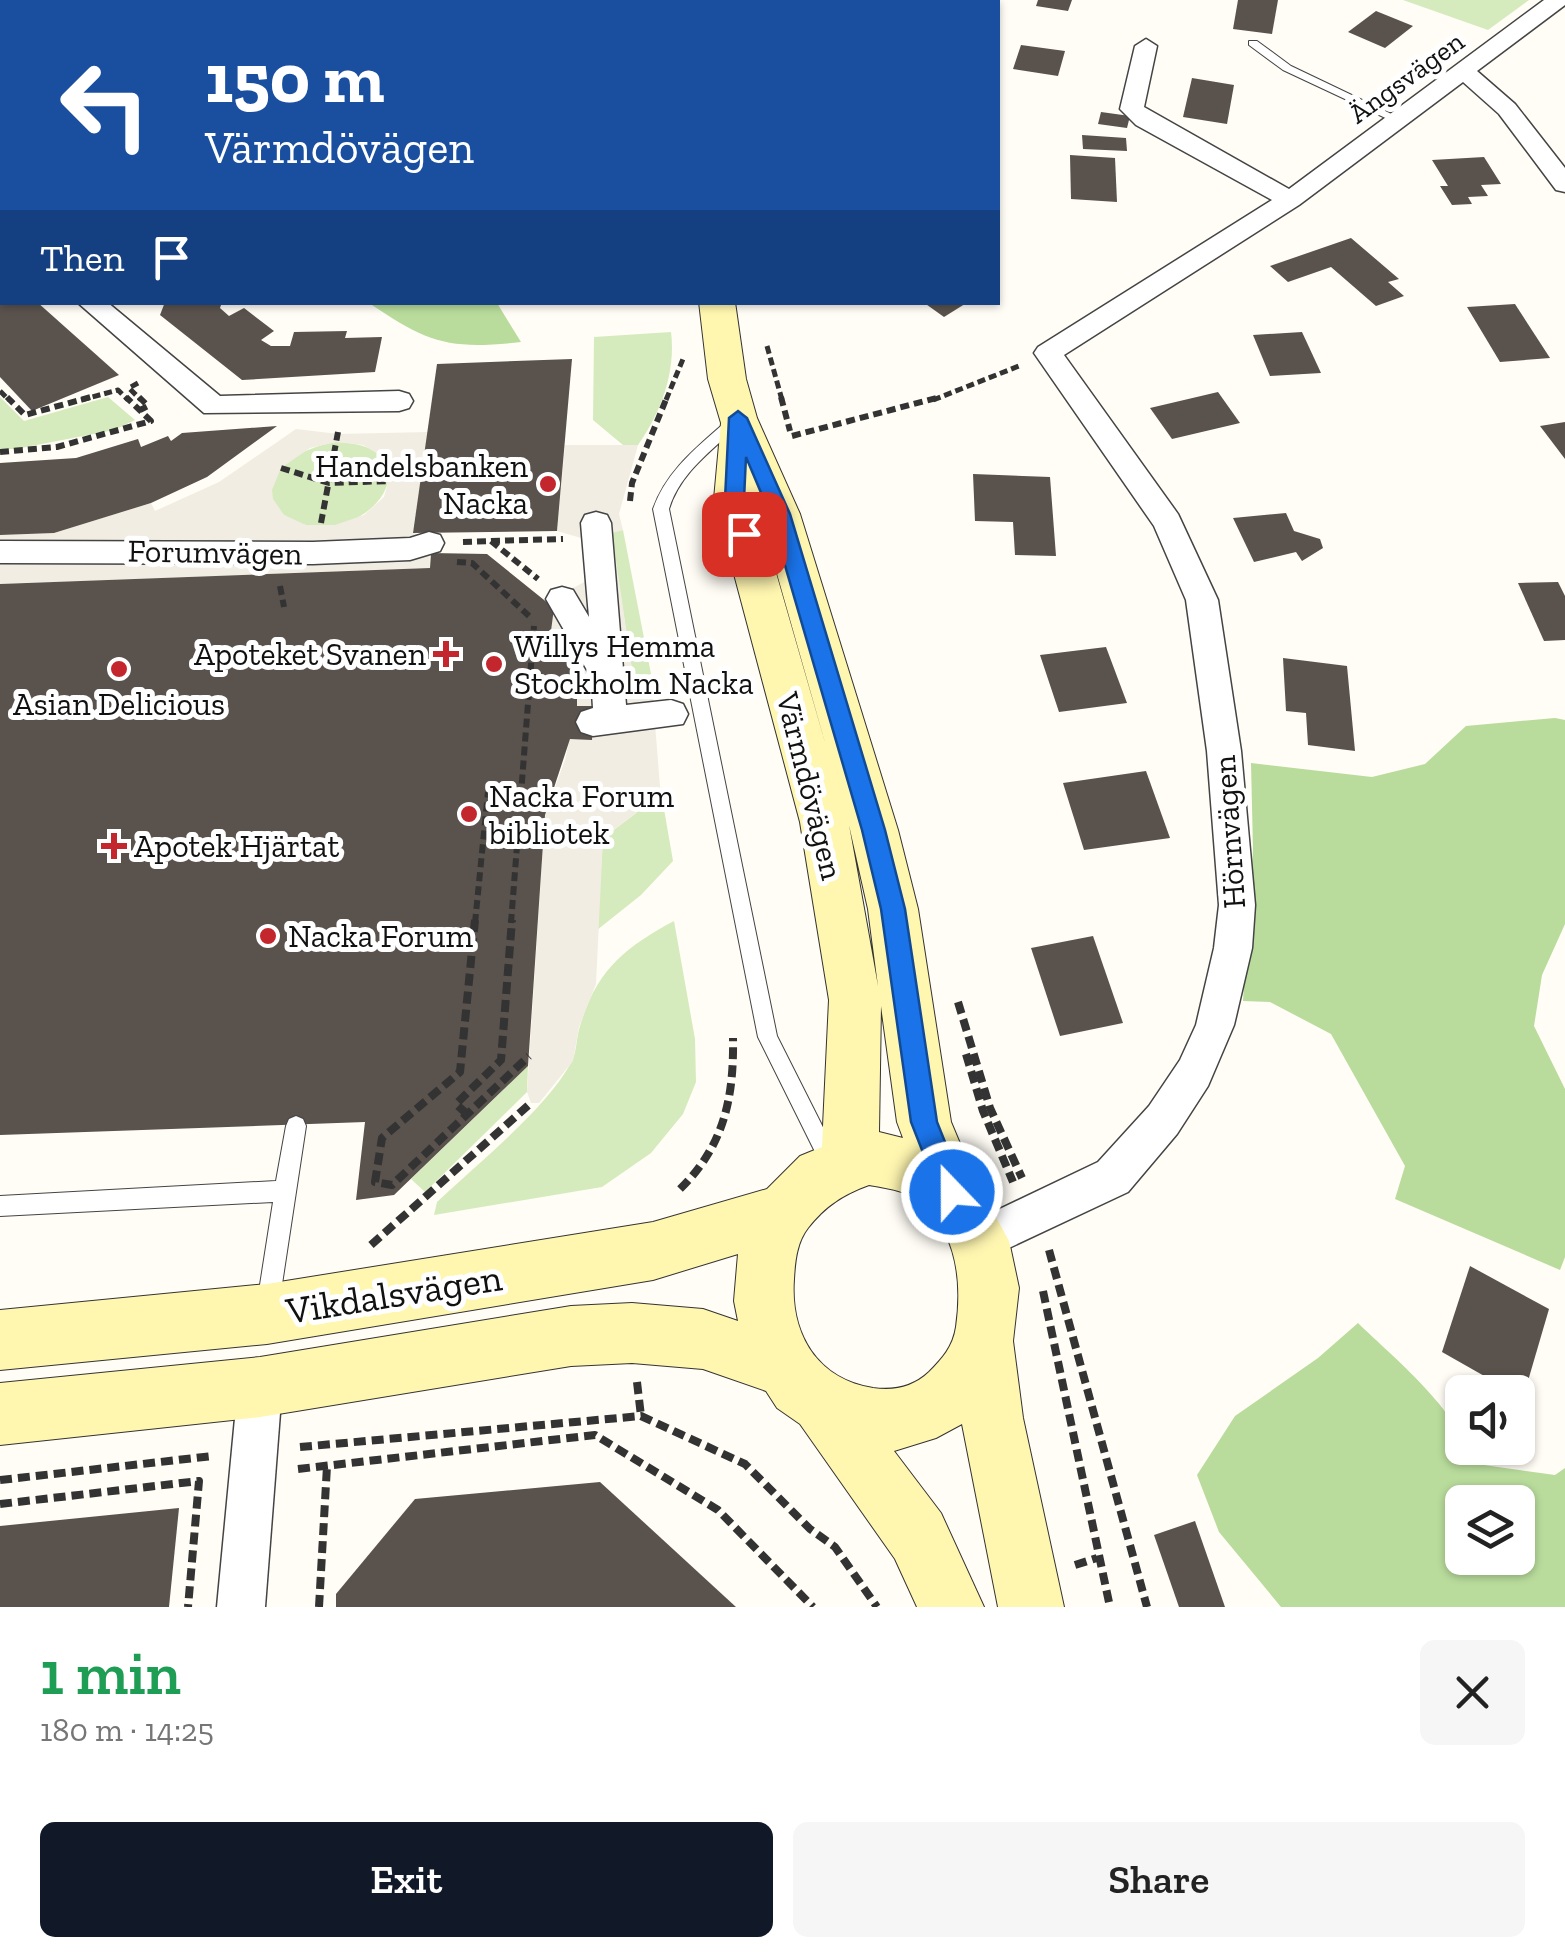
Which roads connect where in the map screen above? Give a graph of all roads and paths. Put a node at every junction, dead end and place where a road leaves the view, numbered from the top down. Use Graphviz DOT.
graph roads {
  1 [pos="1558,0"];
  2 [pos="1253,43"];
  3 [pos="1146,46"];
  4 [pos="1464,72"];
  5 [pos="1398,120"];
  6 [pos="1565,185"];
  7 [pos="1290,200"];
  8 [pos="94,305"];
  9 [pos="718,305"];
  10 [pos="762,329"];
  11 [pos="683,340"];
  12 [pos="1048,353"];
  13 [pos="141,381"];
  14 [pos="0,391"];
  15 [pos="400,401"];
  16 [pos="140,410"];
  17 [pos="738,418"];
  18 [pos="338,434"];
  19 [pos="792,436"];
  20 [pos="0,452"];
  21 [pos="794,454"];
  22 [pos="281,468"];
  23 [pos="390,481"];
  24 [pos="329,483"];
  25 [pos="630,514"];
  26 [pos="588,531"];
  27 [pos="490,542"];
  28 [pos="0,552"];
  29 [pos="437,552"];
  30 [pos="313,553"];
  31 [pos="280,586"];
  32 [pos="562,599"];
  33 [pos="284,607"];
  34 [pos="607,676"];
  35 [pos="671,714"];
  36 [pos="488,792"];
  37 [pos="956,996"];
  38 [pos="730,1021"];
  39 [pos="529,1056"];
  40 [pos="530,1103"];
  41 [pos="467,1114"];
  42 [pos="296,1126"];
  43 [pos="841,1163"];
  44 [pos="285,1191"];
  45 [pos="952,1192"];
  46 [pos="674,1194"];
  47 [pos="0,1206"];
  48 [pos="781,1213"];
  49 [pos="1016,1223"];
  50 [pos="358,1255"];
  51 [pos="267,1314"];
  52 [pos="0,1340"];
  53 [pos="984,1344"];
  54 [pos="781,1366"];
  55 [pos="260,1387"];
  56 [pos="825,1410"];
  57 [pos="0,1414"];
  58 [pos="252,1451"];
  59 [pos="0,1480"];
  60 [pos="0,1504"];
  61 [pos="188,1607"];
  62 [pos="240,1607"];
  63 [pos="319,1607"];
  64 [pos="812,1607"];
  65 [pos="877,1607"];
  66 [pos="951,1607"];
  67 [pos="1031,1607"];
  68 [pos="1110,1607"];
  69 [pos="1147,1607"];
  1 -- 4 [label="street, Ängsvägen"];
  2 -- 5 [label="lane"];
  3 -- 7 [label="street"];
  4 -- 5 [label="street, Ängsvägen"];
  4 -- 6 [label="street"];
  5 -- 7 [label="street, Ängsvägen"];
  7 -- 12 [label="street, Ängsvägen"];
  8 -- 15 [label="street"];
  9 -- 17 [label="main road, Värmdövägen"];
  10 -- 19 [label="path"];
  11 -- 25 [label="path"];
  12 -- 19 [label="path"];
  12 -- 49 [label="street, Hörnvägen"];
  13 -- 16 [label="path"];
  14 -- 16 [label="path"];
  16 -- 20 [label="path"];
  17 -- 43 [label="main road, Värmdövägen"];
  17 -- 43 [label="lane"];
  17 -- 45 [label="main road, Värmdövägen"];
  18 -- 24 [label="path"];
  19 -- 21 [label="path"];
  22 -- 24 [label="path"];
  23 -- 24 [label="path"];
  24 -- 30 [label="path"];
  26 -- 27 [label="path"];
  26 -- 34 [label="street"];
  27 -- 29 [label="path"];
  27 -- 32 [label="path"];
  28 -- 30 [label="street, Forumvägen"];
  29 -- 30 [label="street, Forumvägen"];
  29 -- 41 [label="path"];
  31 -- 33 [label="path"];
  32 -- 34 [label="street"];
  34 -- 35 [label="street"];
  36 -- 41 [label="path"];
  37 -- 49 [label="path"];
  38 -- 46 [label="path"];
  39 -- 41 [label="path"];
  40 -- 50 [label="path"];
  42 -- 44 [label="lane"];
  43 -- 45 [label="main road"];
  43 -- 48 [label="main road"];
  44 -- 47 [label="lane"];
  44 -- 51 [label="lane"];
  45 -- 49 [label="main road"];
  48 -- 51 [label="main road, Vikdalsvägen"];
  48 -- 54 [label="main road"];
  49 -- 53 [label="main road"];
  49 -- 68 [label="path"];
  49 -- 69 [label="path"];
  51 -- 52 [label="main road, Vikdalsvägen"];
  53 -- 56 [label="main road"];
  53 -- 67 [label="main road"];
  54 -- 55 [label="main road, Vikdalsvägen"];
  54 -- 56 [label="main road"];
  55 -- 57 [label="main road, Vikdalsvägen"];
  55 -- 58 [label="street"];
  56 -- 66 [label="main road"];
  58 -- 59 [label="path"];
  58 -- 62 [label="street"];
  58 -- 65 [label="path"];
  60 -- 61 [label="path"];
  63 -- 64 [label="path"];
}
